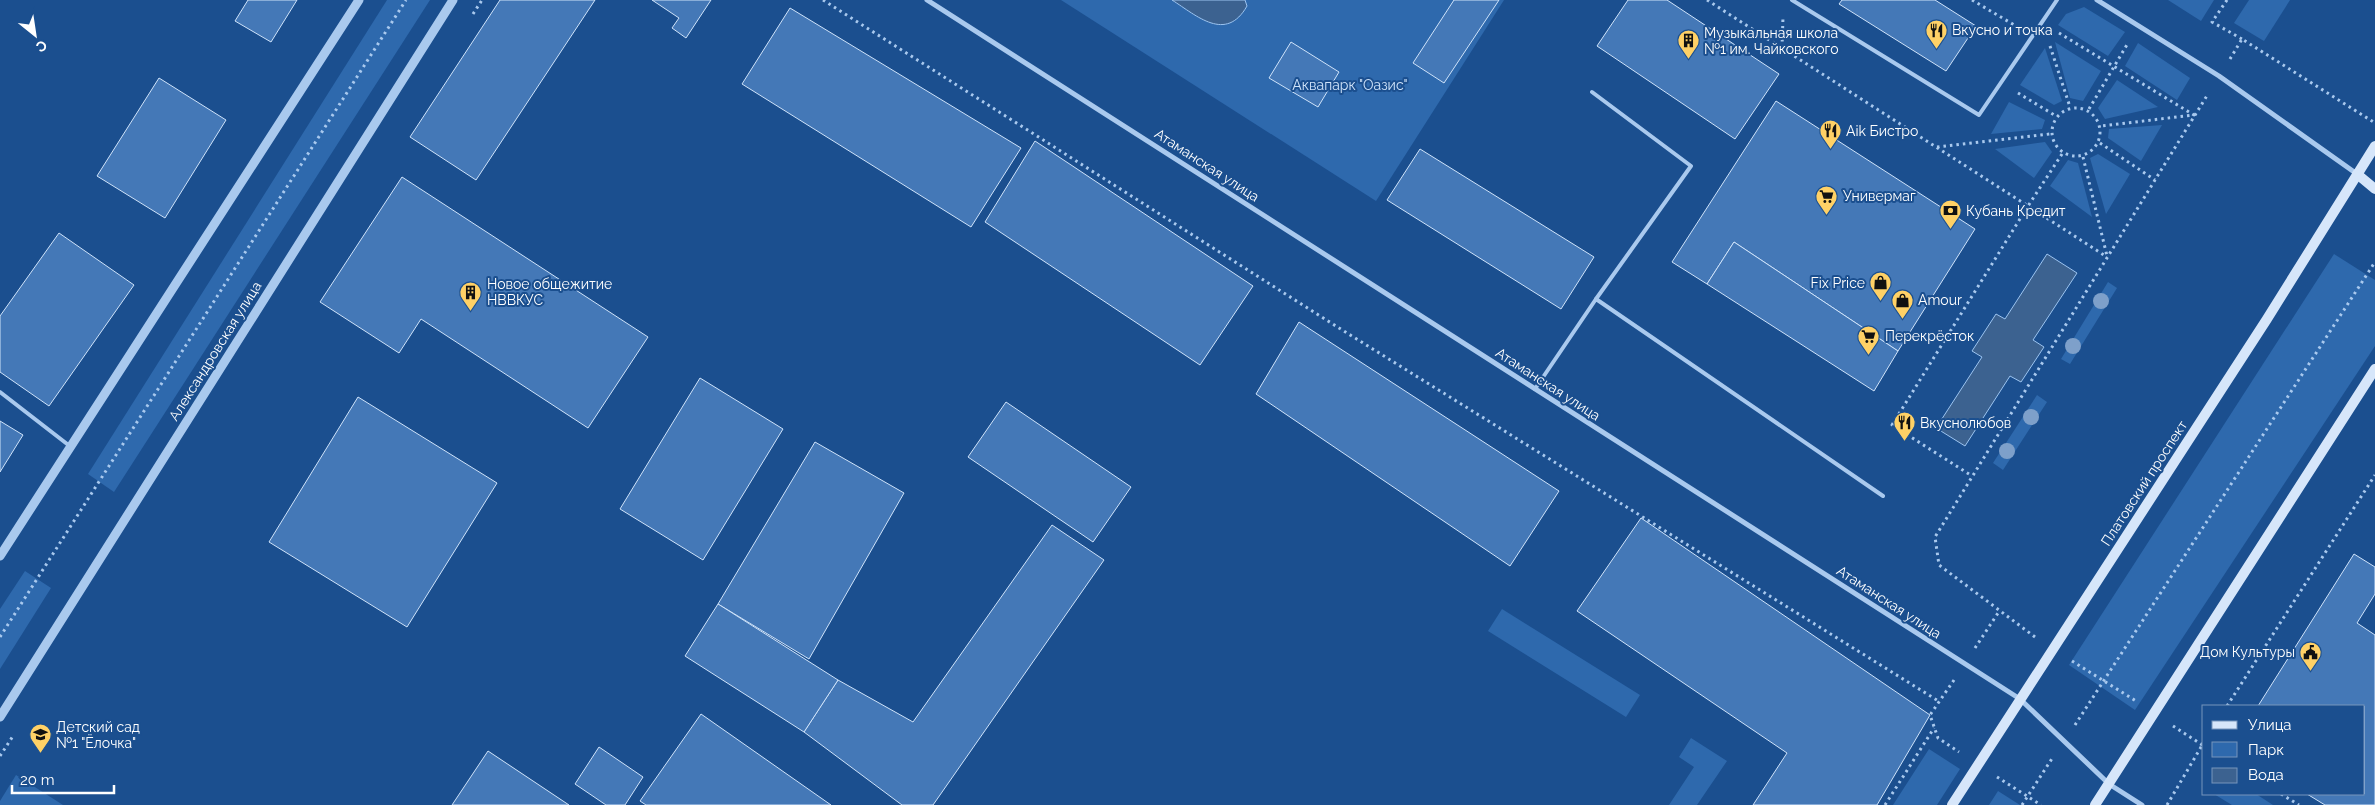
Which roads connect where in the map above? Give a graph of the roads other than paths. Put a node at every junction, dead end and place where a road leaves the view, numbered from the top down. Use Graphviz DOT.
graph roads {
  1 [pos="360,0"];
  2 [pos="453,0"];
  3 [pos="927,0"];
  4 [pos="1792,0"];
  5 [pos="2057,0"];
  6 [pos="2097,0"];
  7 [pos="1592,92"];
  8 [pos="2375,146"];
  9 [pos="2357,174"];
  10 [pos="2375,190"];
  11 [pos="1596,299"];
  12 [pos="2375,369"];
  13 [pos="1535,389"];
  14 [pos="0,392"];
  15 [pos="70,447"];
  16 [pos="1883,496"];
  17 [pos="0,556"];
  18 [pos="2020,699"];
  19 [pos="0,717"];
  20 [pos="2109,784"];
  21 [pos="1952,805"];
  22 [pos="2095,805"];
  23 [pos="2142,805"];
  1 -- 15 [label="street"];
  2 -- 19 [label="street, Александровская улица"];
  3 -- 13 [label="street, Атаманская улица"];
  4 -- 5 [label="lane"];
  6 -- 9 [label="street"];
  7 -- 11 [label="lane"];
  8 -- 9 [label="main road, Платовский проспект"];
  9 -- 10 [label="main road"];
  9 -- 18 [label="main road, Платовский проспект"];
  11 -- 13 [label="lane"];
  11 -- 16 [label="lane"];
  12 -- 20 [label="main road"];
  13 -- 18 [label="street, Атаманская улица"];
  14 -- 15 [label="lane"];
  15 -- 17 [label="street"];
  18 -- 20 [label="street, Атаманская улица"];
  18 -- 21 [label="main road, Платовский проспект"];
  20 -- 22 [label="main road"];
  20 -- 23 [label="street, Атаманская улица"];
}
